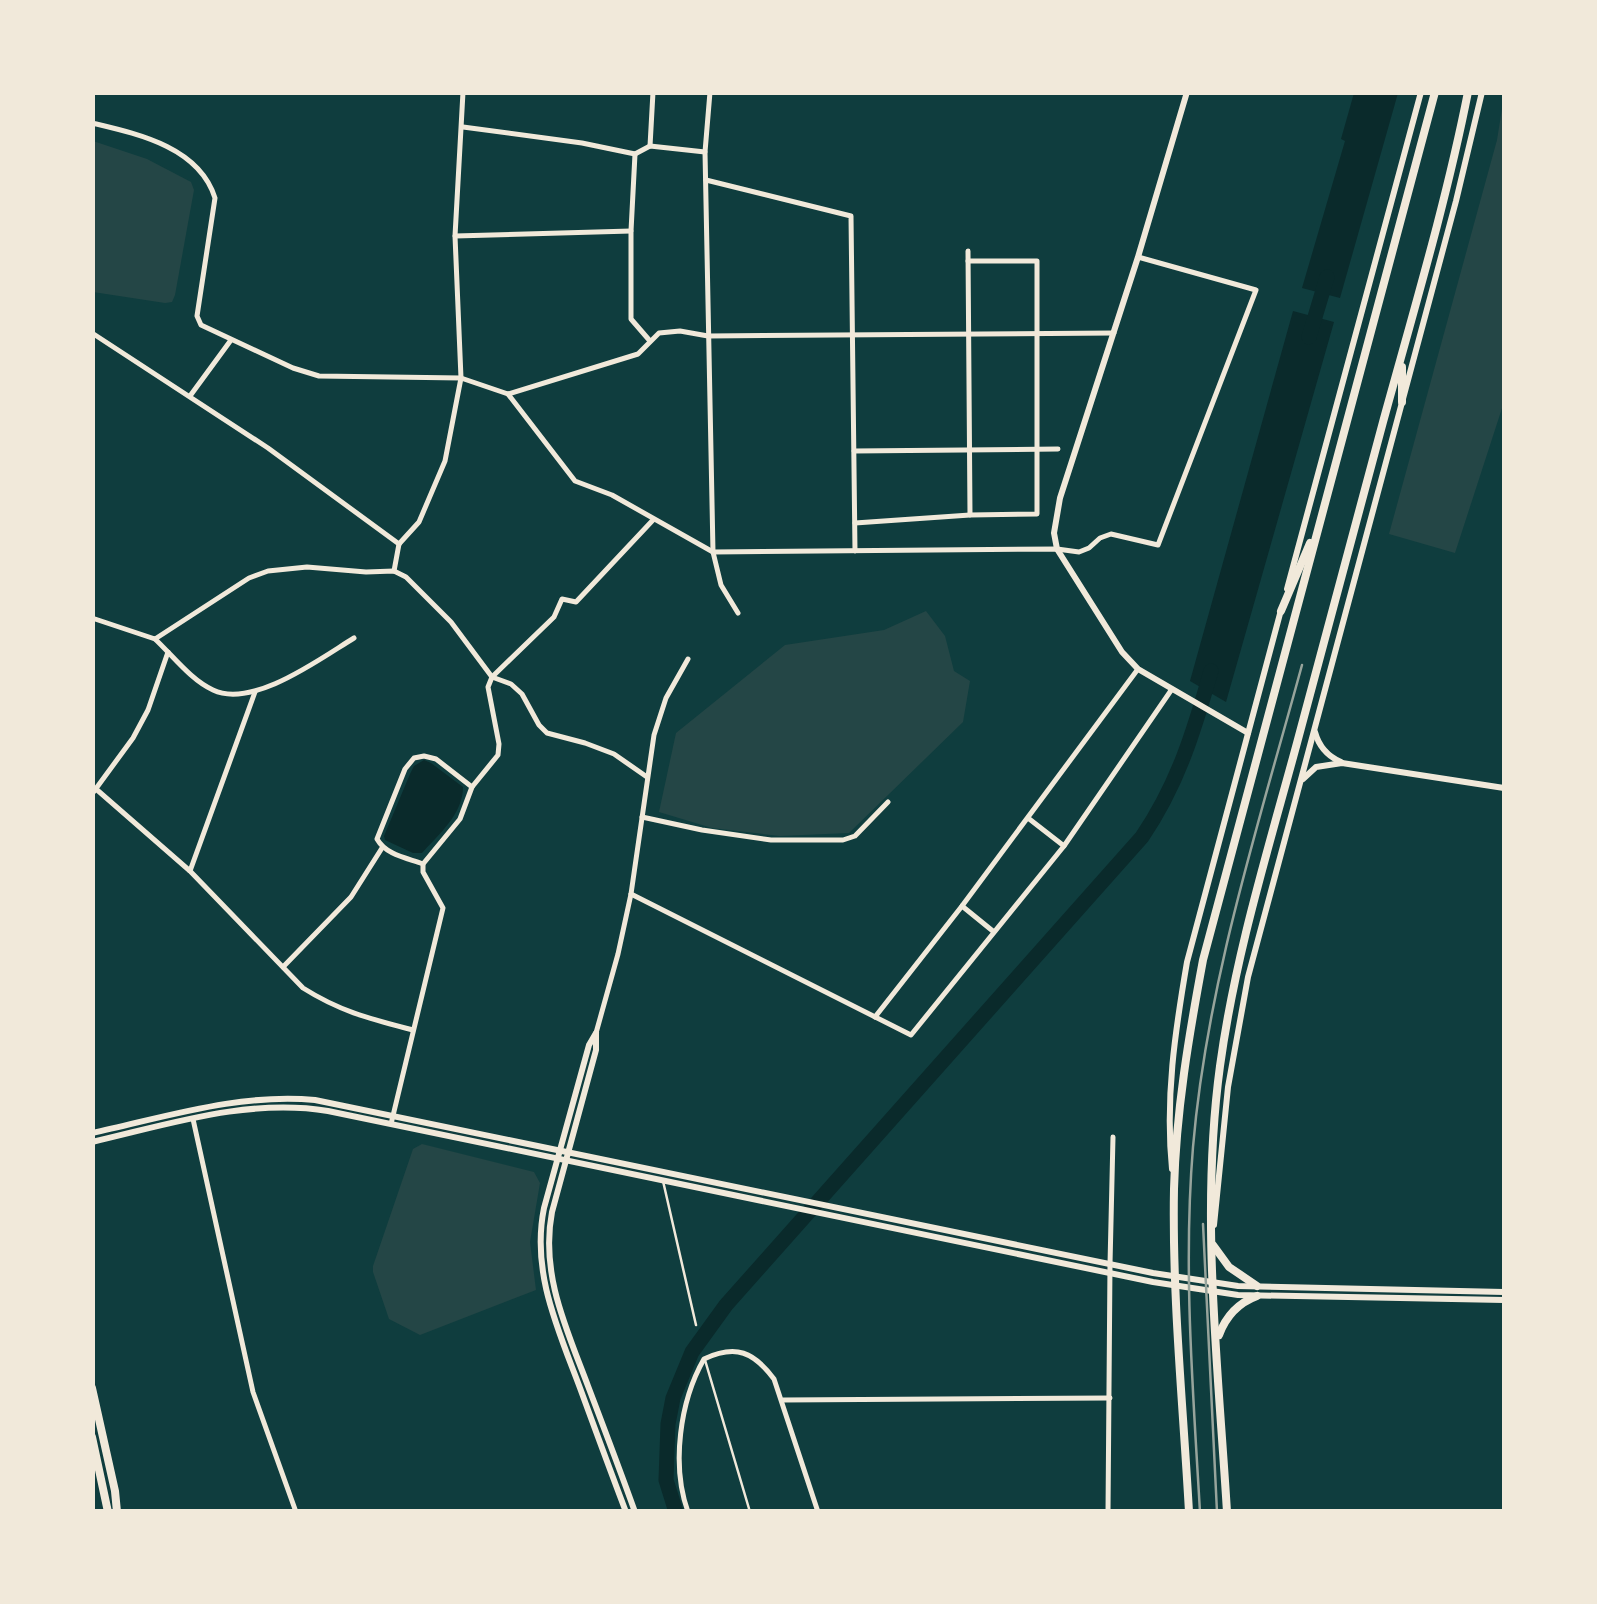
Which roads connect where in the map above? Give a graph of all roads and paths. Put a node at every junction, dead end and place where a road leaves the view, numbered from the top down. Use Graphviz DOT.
graph roads {
  1 [pos="463,92"];
  2 [pos="654,92"];
  3 [pos="710,92"];
  4 [pos="1187,92"];
  5 [pos="1421,92"];
  6 [pos="1435,92"];
  7 [pos="1468,92"];
  8 [pos="1482,92"];
  9 [pos="92,123"];
  10 [pos="462,127"];
  11 [pos="650,146"];
  12 [pos="705,152"];
  13 [pos="635,154"];
  14 [pos="706,180"];
  15 [pos="631,232"];
  16 [pos="455,236"];
  17 [pos="968,251"];
  18 [pos="1138,258"];
  19 [pos="968,261"];
  20 [pos="92,333"];
  21 [pos="1114,333"];
  22 [pos="968,334"];
  23 [pos="1037,334"];
  24 [pos="852,335"];
  25 [pos="708,336"];
  26 [pos="231,340"];
  27 [pos="650,341"];
  28 [pos="1402,353"];
  29 [pos="462,378"];
  30 [pos="508,394"];
  31 [pos="190,396"];
  32 [pos="1402,402"];
  33 [pos="1058,449"];
  34 [pos="969,450"];
  35 [pos="1037,450"];
  36 [pos="854,451"];
  37 [pos="970,516"];
  38 [pos="654,519"];
  39 [pos="1320,521"];
  40 [pos="855,523"];
  41 [pos="399,544"];
  42 [pos="1057,549"];
  43 [pos="856,551"];
  44 [pos="714,552"];
  45 [pos="394,571"];
  46 [pos="1281,611"];
  47 [pos="738,613"];
  48 [pos="92,618"];
  49 [pos="354,638"];
  50 [pos="156,639"];
  51 [pos="168,652"];
  52 [pos="688,660"];
  53 [pos="1138,669"];
  54 [pos="492,677"];
  55 [pos="1172,688"];
  56 [pos="255,692"];
  57 [pos="1314,729"];
  58 [pos="1248,733"];
  59 [pos="1342,763"];
  60 [pos="647,777"];
  61 [pos="1299,785"];
  62 [pos="472,787"];
  63 [pos="1504,788"];
  64 [pos="94,791"];
  65 [pos="888,802"];
  66 [pos="642,817"];
  67 [pos="1028,818"];
  68 [pos="1064,846"];
  69 [pos="382,848"];
  70 [pos="423,864"];
  71 [pos="190,871"];
  72 [pos="631,894"];
  73 [pos="962,906"];
  74 [pos="994,932"];
  75 [pos="283,967"];
  76 [pos="875,1017"];
  77 [pos="413,1030"];
  78 [pos="596,1033"];
  79 [pos="192,1115"];
  80 [pos="392,1120"];
  81 [pos="92,1133"];
  82 [pos="1114,1137"];
  83 [pos="92,1142"];
  84 [pos="563,1155"];
  85 [pos="662,1180"];
  86 [pos="1174,1190"];
  87 [pos="1213,1243"];
  88 [pos="1110,1269"];
  89 [pos="1176,1282"];
  90 [pos="1214,1288"];
  91 [pos="1257,1291"];
  92 [pos="1504,1292"];
  93 [pos="1504,1300"];
  94 [pos="696,1325"];
  95 [pos="1217,1344"];
  96 [pos="704,1359"];
  97 [pos="92,1388"];
  98 [pos="1110,1398"];
  99 [pos="782,1400"];
  100 [pos="92,1438"];
  101 [pos="108,1512"];
  102 [pos="117,1512"];
  103 [pos="296,1512"];
  104 [pos="626,1512"];
  105 [pos="635,1512"];
  106 [pos="688,1512"];
  107 [pos="750,1512"];
  108 [pos="818,1512"];
  109 [pos="1108,1512"];
  110 [pos="1189,1512"];
  111 [pos="1227,1512"];
  1 -- 10 [label="street"];
  2 -- 11 [label="street"];
  3 -- 12 [label="street"];
  4 -- 18 [label="street"];
  5 -- 46 [label="street"];
  6 -- 39 [label="main road"];
  7 -- 28 [label="main road"];
  8 -- 32 [label="street"];
  9 -- 26 [label="street"];
  10 -- 13 [label="street"];
  10 -- 16 [label="street"];
  11 -- 12 [label="street"];
  11 -- 13 [label="street"];
  12 -- 14 [label="street"];
  13 -- 15 [label="street"];
  14 -- 24 [label="street"];
  14 -- 25 [label="street"];
  15 -- 16 [label="street"];
  15 -- 27 [label="street"];
  16 -- 29 [label="street"];
  17 -- 19 [label="street"];
  18 -- 21 [label="street"];
  18 -- 42 [label="street"];
  19 -- 22 [label="street"];
  19 -- 23 [label="street"];
  20 -- 31 [label="street"];
  21 -- 23 [label="street"];
  21 -- 42 [label="street"];
  22 -- 23 [label="street"];
  22 -- 24 [label="street"];
  22 -- 34 [label="street"];
  23 -- 35 [label="street"];
  24 -- 25 [label="street"];
  24 -- 36 [label="street"];
  25 -- 27 [label="street"];
  25 -- 44 [label="street"];
  26 -- 29 [label="street"];
  26 -- 31 [label="street"];
  27 -- 30 [label="street"];
  28 -- 32 [label="main road"];
  28 -- 87 [label="main road"];
  29 -- 30 [label="street"];
  29 -- 41 [label="street"];
  30 -- 38 [label="street"];
  31 -- 41 [label="street"];
  32 -- 57 [label="street"];
  33 -- 35 [label="street"];
  34 -- 35 [label="street"];
  34 -- 36 [label="street"];
  34 -- 37 [label="street"];
  35 -- 37 [label="street"];
  36 -- 40 [label="street"];
  37 -- 40 [label="street"];
  38 -- 44 [label="street"];
  38 -- 54 [label="street"];
  39 -- 46 [label="main road"];
  39 -- 86 [label="main road"];
  40 -- 43 [label="street"];
  41 -- 45 [label="street"];
  42 -- 43 [label="street"];
  42 -- 53 [label="street"];
  43 -- 44 [label="street"];
  44 -- 47 [label="street"];
  45 -- 50 [label="street"];
  45 -- 54 [label="street"];
  46 -- 58 [label="street"];
  48 -- 50 [label="street"];
  49 -- 56 [label="street"];
  50 -- 51 [label="street"];
  51 -- 56 [label="street"];
  51 -- 64 [label="street"];
  52 -- 60 [label="street"];
  53 -- 55 [label="street"];
  53 -- 67 [label="street"];
  54 -- 60 [label="street"];
  54 -- 62 [label="street"];
  55 -- 58 [label="street"];
  55 -- 68 [label="street"];
  56 -- 71 [label="street"];
  57 -- 59 [label="street"];
  57 -- 61 [label="street"];
  58 -- 86 [label="street"];
  59 -- 61 [label="street"];
  59 -- 63 [label="street"];
  60 -- 66 [label="street"];
  61 -- 87 [label="street"];
  62 -- 69 [label="street"];
  62 -- 70 [label="street"];
  64 -- 71 [label="street"];
  65 -- 66 [label="street"];
  66 -- 72 [label="street"];
  67 -- 68 [label="street"];
  67 -- 73 [label="street"];
  68 -- 74 [label="street"];
  69 -- 70 [label="street"];
  69 -- 75 [label="street"];
  70 -- 77 [label="street"];
  71 -- 75 [label="street"];
  72 -- 76 [label="street"];
  72 -- 78 [label="street"];
  73 -- 74 [label="street"];
  73 -- 76 [label="street"];
  74 -- 76 [label="street"];
  75 -- 77 [label="street"];
  77 -- 80 [label="street"];
  78 -- 84 [label="street"];
  79 -- 80 [label="street"];
  79 -- 81 [label="street"];
  79 -- 83 [label="street"];
  79 -- 103 [label="street"];
  80 -- 84 [label="street"];
  82 -- 88 [label="street"];
  84 -- 85 [label="street"];
  84 -- 88 [label="street"];
  84 -- 104 [label="street"];
  84 -- 105 [label="street"];
  85 -- 88 [label="street"];
  85 -- 94 [label="lane"];
  86 -- 89 [label="main road"];
  87 -- 90 [label="main road"];
  87 -- 91 [label="main road"];
  88 -- 89 [label="street"];
  88 -- 98 [label="street"];
  89 -- 90 [label="street"];
  89 -- 110 [label="main road"];
  90 -- 91 [label="street"];
  90 -- 95 [label="main road"];
  91 -- 92 [label="street"];
  91 -- 93 [label="street"];
  91 -- 95 [label="main road"];
  95 -- 111 [label="main road"];
  96 -- 99 [label="street"];
  96 -- 106 [label="street"];
  96 -- 107 [label="lane"];
  97 -- 102 [label="main road"];
  98 -- 99 [label="street"];
  98 -- 109 [label="street"];
  99 -- 108 [label="street"];
  100 -- 101 [label="main road"];
}
